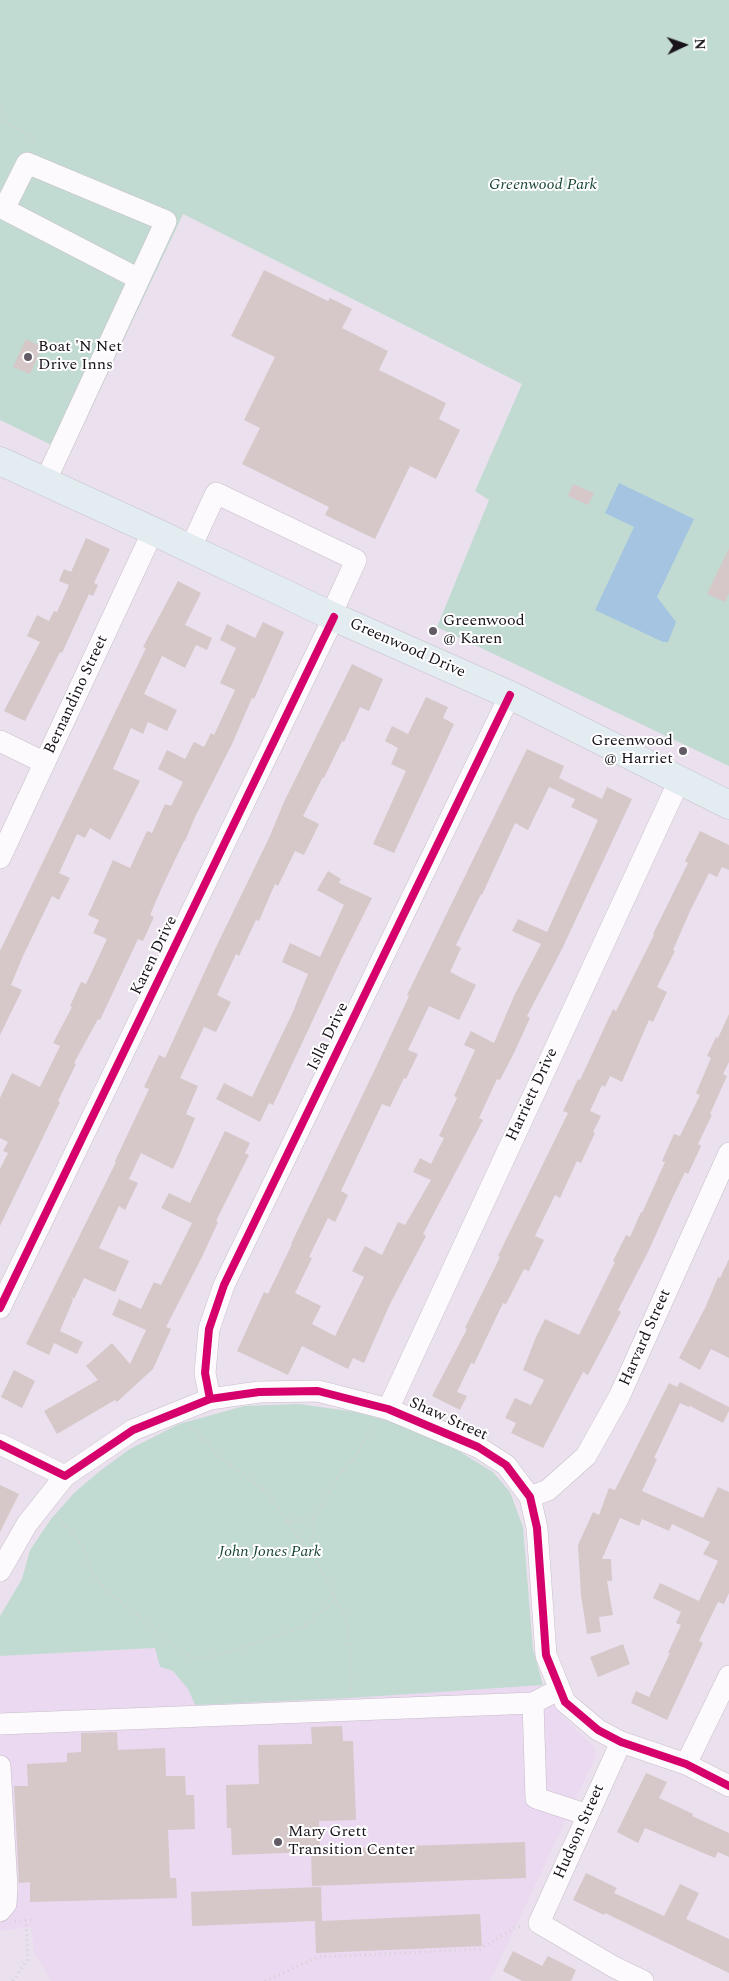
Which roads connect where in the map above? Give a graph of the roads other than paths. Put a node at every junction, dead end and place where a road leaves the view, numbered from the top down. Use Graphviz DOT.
graph roads {
  1 [pos="139,280"];
  2 [pos="0,461"];
  3 [pos="45,482"];
  4 [pos="153,531"];
  5 [pos="190,549"];
  6 [pos="332,616"];
  7 [pos="510,695"];
  8 [pos="0,741"];
  9 [pos="45,763"];
  10 [pos="679,781"];
  11 [pos="729,805"];
  12 [pos="0,858"];
  13 [pos="729,1153"];
  14 [pos="0,1308"];
  15 [pos="210,1399"];
  16 [pos="381,1407"];
  17 [pos="0,1444"];
  18 [pos="65,1476"];
  19 [pos="530,1497"];
  20 [pos="0,1571"];
  21 [pos="729,1676"];
  22 [pos="560,1690"];
  23 [pos="533,1703"];
  24 [pos="0,1724"];
  25 [pos="621,1742"];
  26 [pos="686,1764"];
  27 [pos="0,1766"];
  28 [pos="729,1786"];
  29 [pos="588,1815"];
  30 [pos="0,1911"];
  31 [pos="611,1974"];
  32 [pos="644,1981"];
  1 -- 1 [label="street"];
  1 -- 3 [label="street"];
  2 -- 3 [label="main road, Greenwood Drive"];
  3 -- 4 [label="main road, Greenwood Drive"];
  4 -- 5 [label="main road, Greenwood Drive"];
  4 -- 9 [label="street, Bernandino Street"];
  5 -- 6 [label="main road, Greenwood Drive"];
  5 -- 6 [label="street, Karen Drive"];
  6 -- 7 [label="main road, Greenwood Drive"];
  6 -- 14 [label="street, Karen Drive"];
  7 -- 10 [label="main road, Greenwood Drive"];
  7 -- 15 [label="street, Islla Drive"];
  8 -- 9 [label="street"];
  9 -- 12 [label="street, Bernandino Street"];
  10 -- 11 [label="main road, Greenwood Drive"];
  10 -- 16 [label="street, Harriett Drive"];
  13 -- 19 [label="street, Harvard Street"];
  15 -- 16 [label="street, Shaw Street"];
  15 -- 18 [label="street, Shaw Street"];
  16 -- 19 [label="street, Shaw Street"];
  17 -- 18 [label="street"];
  18 -- 20 [label="street, Shaw Street"];
  19 -- 22 [label="street, Shaw Street"];
  21 -- 26 [label="street"];
  22 -- 23 [label="street"];
  22 -- 25 [label="street, Shaw Street"];
  23 -- 24 [label="street"];
  23 -- 29 [label="street"];
  25 -- 26 [label="street, Shaw Street"];
  25 -- 29 [label="street, Hudson Street"];
  26 -- 28 [label="street, Shaw Street"];
  27 -- 30 [label="street"];
  29 -- 31 [label="street, Hudson Street"];
  31 -- 32 [label="street"];
}
